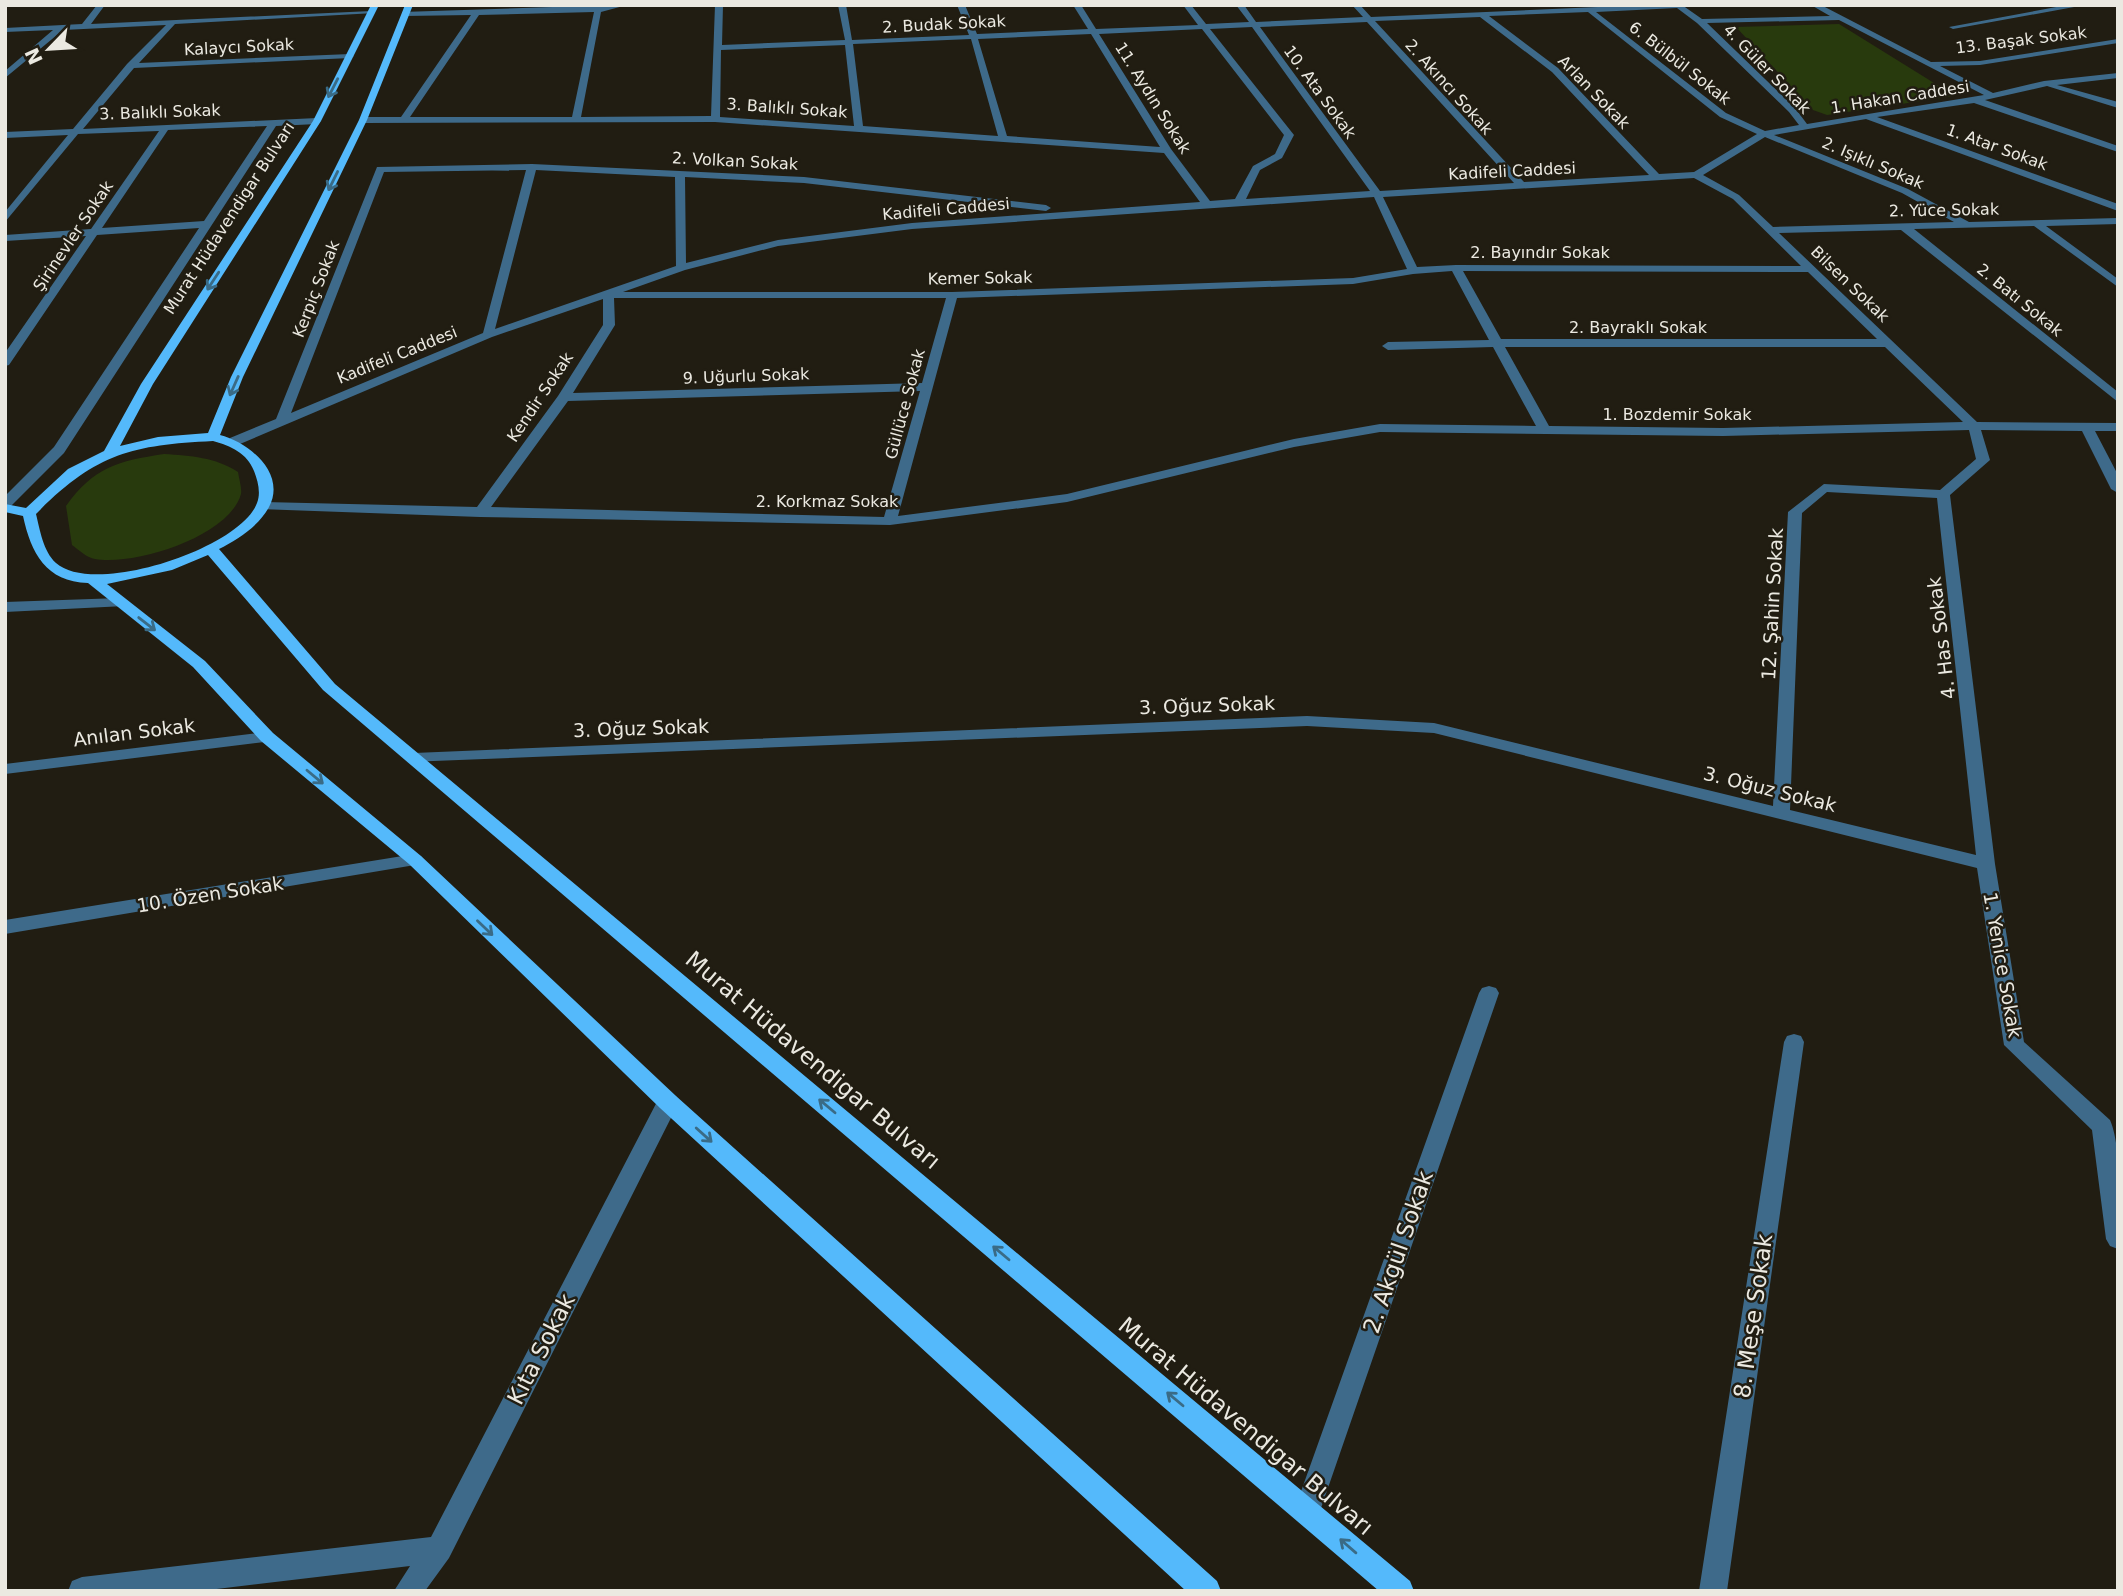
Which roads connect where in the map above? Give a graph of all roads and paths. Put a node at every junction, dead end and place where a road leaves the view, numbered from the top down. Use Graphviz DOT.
graph roads {
  1 [pos="101,5"];
  2 [pos="273,5"];
  3 [pos="623,5"];
  4 [pos="719,5"];
  5 [pos="842,5"];
  6 [pos="961,5"];
  7 [pos="1077,5"];
  8 [pos="1187,5"];
  9 [pos="1240,5"];
  10 [pos="1356,5"];
  11 [pos="1472,5"];
  12 [pos="1815,5"];
  13 [pos="2081,5"];
  14 [pos="1677,6"];
  15 [pos="1586,8"];
  16 [pos="373,9"];
  17 [pos="407,9"];
  18 [pos="598,10"];
  19 [pos="477,12"];
  20 [pos="203,13"];
  21 [pos="1482,15"];
  22 [pos="1839,18"];
  23 [pos="265,19"];
  24 [pos="1368,19"];
  25 [pos="1700,21"];
  26 [pos="197,22"];
  27 [pos="172,23"];
  28 [pos="1254,24"];
  29 [pos="85,26"];
  30 [pos="1202,27"];
  31 [pos="1953,27"];
  32 [pos="60,28"];
  33 [pos="5,30"];
  34 [pos="1094,31"];
  35 [pos="974,37"];
  36 [pos="2118,41"];
  37 [pos="849,42"];
  38 [pos="716,48"];
  39 [pos="349,56"];
  40 [pos="1928,64"];
  41 [pos="130,66"];
  42 [pos="2118,75"];
  43 [pos="5,76"];
  44 [pos="2044,84"];
  45 [pos="1992,96"];
  46 [pos="1975,100"];
  47 [pos="2118,105"];
  48 [pos="1866,116"];
  49 [pos="405,118"];
  50 [pos="576,118"];
  51 [pos="715,119"];
  52 [pos="363,120"];
  53 [pos="317,121"];
  54 [pos="273,123"];
  55 [pos="1804,127"];
  56 [pos="165,128"];
  57 [pos="859,128"];
  58 [pos="74,132"];
  59 [pos="1764,134"];
  60 [pos="5,135"];
  61 [pos="1004,140"];
  62 [pos="2118,149"];
  63 [pos="1167,150"];
  64 [pos="532,167"];
  65 [pos="380,169"];
  66 [pos="680,175"];
  67 [pos="1696,176"];
  68 [pos="1657,178"];
  69 [pos="1523,187"];
  70 [pos="1377,194"];
  71 [pos="1238,202"];
  72 [pos="1207,204"];
  73 [pos="2118,208"];
  74 [pos="1088,213"];
  75 [pos="5,219"];
  76 [pos="2118,221"];
  77 [pos="2036,223"];
  78 [pos="209,224"];
  79 [pos="1968,225"];
  80 [pos="1903,226"];
  81 [pos="1770,230"];
  82 [pos="96,231"];
  83 [pos="5,238"];
  84 [pos="681,268"];
  85 [pos="1456,268"];
  86 [pos="1811,269"];
  87 [pos="1413,271"];
  88 [pos="2118,284"];
  89 [pos="608,295"];
  90 [pos="952,295"];
  91 [pos="488,335"];
  92 [pos="1888,342"];
  93 [pos="1497,343"];
  94 [pos="1388,346"];
  95 [pos="5,362"];
  96 [pos="928,387"];
  97 [pos="564,397"];
  98 [pos="2118,398"];
  99 [pos="282,420"];
  100 [pos="1974,426"];
  101 [pos="2087,427"];
  102 [pos="2118,427"];
  103 [pos="1380,428"];
  104 [pos="1545,431"];
  105 [pos="213,436"];
  106 [pos="234,441"];
  107 [pos="111,451"];
  108 [pos="2118,489"];
  109 [pos="1943,494"];
  110 [pos="5,506"];
  111 [pos="264,506"];
  112 [pos="29,513"];
  113 [pos="480,513"];
  114 [pos="890,521"];
  115 [pos="212,550"];
  116 [pos="94,581"];
  117 [pos="120,603"];
  118 [pos="5,607"];
  119 [pos="267,737"];
  120 [pos="414,758"];
  121 [pos="5,769"];
  122 [pos="1781,813"];
  123 [pos="415,860"];
  124 [pos="1986,864"];
  125 [pos="5,927"];
  126 [pos="1489,993"];
  127 [pos="1794,1042"];
  128 [pos="668,1102"];
  129 [pos="2118,1239"];
  130 [pos="1307,1511"];
  131 [pos="439,1549"];
  132 [pos="82,1591"];
  133 [pos="408,1591"];
  134 [pos="1207,1591"];
  135 [pos="1400,1591"];
  136 [pos="1713,1591"];
  1 -- 29 [label="street"];
  2 -- 23 [label="street"];
  3 -- 18 [label="street"];
  4 -- 38 [label="street"];
  5 -- 37 [label="street"];
  6 -- 35 [label="street"];
  7 -- 34 [label="street, 11. Aydın Sokak"];
  8 -- 30 [label="street"];
  9 -- 28 [label="street, 10. Ata Sokak"];
  10 -- 24 [label="street, 2. Akıncı Sokak"];
  11 -- 21 [label="street, Arlan Sokak"];
  12 -- 22 [label="street"];
  13 -- 31 [label="street"];
  14 -- 15 [label="street, 2. Budak Sokak"];
  14 -- 25 [label="street, 4. Güler Sokak"];
  15 -- 21 [label="street, 2. Budak Sokak"];
  15 -- 59 [label="street, 6. Bülbül Sokak"];
  16 -- 23 [label="street"];
  16 -- 39 [label="main road, Murat Hüdavendigar Bulvarı"];
  17 -- 19 [label="street"];
  17 -- 52 [label="main road"];
  18 -- 19 [label="street"];
  18 -- 50 [label="street"];
  19 -- 49 [label="street"];
  20 -- 26 [label="street"];
  21 -- 24 [label="street, 2. Budak Sokak"];
  21 -- 68 [label="street, Arlan Sokak"];
  22 -- 25 [label="street"];
  22 -- 40 [label="street"];
  23 -- 26 [label="street"];
  24 -- 28 [label="street, 2. Budak Sokak"];
  24 -- 69 [label="street, 2. Akıncı Sokak"];
  25 -- 55 [label="street, 4. Güler Sokak"];
  26 -- 27 [label="street"];
  27 -- 29 [label="street"];
  27 -- 41 [label="street"];
  28 -- 30 [label="street, 2. Budak Sokak"];
  28 -- 70 [label="street, 10. Ata Sokak"];
  29 -- 32 [label="street"];
  30 -- 34 [label="street, 2. Budak Sokak"];
  30 -- 71 [label="street"];
  32 -- 33 [label="street"];
  32 -- 43 [label="street"];
  34 -- 35 [label="street, 2. Budak Sokak"];
  34 -- 63 [label="street, 11. Aydın Sokak"];
  35 -- 37 [label="street, 2. Budak Sokak"];
  35 -- 61 [label="street"];
  36 -- 40 [label="street, 13. Başak Sokak"];
  37 -- 38 [label="street, 2. Budak Sokak"];
  37 -- 57 [label="street"];
  38 -- 51 [label="street"];
  39 -- 41 [label="street, Kalaycı Sokak"];
  39 -- 53 [label="main road, Murat Hüdavendigar Bulvarı, one-way"];
  40 -- 45 [label="street"];
  41 -- 58 [label="street"];
  42 -- 44 [label="street, 1. Hakan Caddesi"];
  44 -- 45 [label="street, 1. Hakan Caddesi"];
  44 -- 47 [label="street"];
  45 -- 46 [label="street, 1. Hakan Caddesi"];
  46 -- 48 [label="street, 1. Hakan Caddesi"];
  46 -- 62 [label="street"];
  48 -- 55 [label="street, 1. Hakan Caddesi"];
  48 -- 73 [label="street, 1. Atar Sokak"];
  49 -- 50 [label="street, 3. Balıklı Sokak"];
  49 -- 52 [label="street, 3. Balıklı Sokak"];
  50 -- 51 [label="street, 3. Balıklı Sokak"];
  51 -- 57 [label="street, 3. Balıklı Sokak"];
  52 -- 105 [label="main road, one-way"];
  53 -- 54 [label="street, 3. Balıklı Sokak"];
  53 -- 107 [label="main road, Murat Hüdavendigar Bulvarı, one-way"];
  54 -- 56 [label="street, 3. Balıklı Sokak"];
  54 -- 78 [label="street"];
  55 -- 59 [label="street, 1. Hakan Caddesi"];
  56 -- 58 [label="street, 3. Balıklı Sokak"];
  56 -- 82 [label="street, Şirinevler Sokak"];
  57 -- 61 [label="street, 3. Balıklı Sokak"];
  58 -- 60 [label="street, 3. Balıklı Sokak"];
  58 -- 75 [label="street"];
  59 -- 67 [label="street, 1. Hakan Caddesi"];
  59 -- 79 [label="street, 2. Işıklı Sokak"];
  61 -- 63 [label="street, 3. Balıklı Sokak"];
  63 -- 72 [label="street, 11. Aydın Sokak"];
  64 -- 65 [label="street, 2. Volkan Sokak"];
  64 -- 66 [label="street, 2. Volkan Sokak"];
  64 -- 91 [label="street"];
  65 -- 99 [label="street, Kerpiç Sokak"];
  66 -- 74 [label="street, 2. Volkan Sokak"];
  66 -- 84 [label="street"];
  67 -- 68 [label="street, Kadifeli Caddesi"];
  67 -- 81 [label="street, Bilsen Sokak"];
  68 -- 69 [label="street, Kadifeli Caddesi"];
  69 -- 70 [label="street, Kadifeli Caddesi"];
  70 -- 71 [label="street, Kadifeli Caddesi"];
  70 -- 87 [label="street, 10. Ata Sokak"];
  71 -- 72 [label="street, Kadifeli Caddesi"];
  72 -- 74 [label="street, Kadifeli Caddesi"];
  74 -- 84 [label="street, Kadifeli Caddesi"];
  76 -- 77 [label="street, 2. Yüce Sokak"];
  77 -- 79 [label="street, 2. Yüce Sokak"];
  77 -- 88 [label="street"];
  78 -- 82 [label="street"];
  78 -- 110 [label="street"];
  79 -- 80 [label="street, 2. Yüce Sokak"];
  80 -- 81 [label="street, 2. Yüce Sokak"];
  80 -- 98 [label="street, 2. Batı Sokak"];
  81 -- 86 [label="street, Bilsen Sokak"];
  82 -- 83 [label="street"];
  82 -- 95 [label="street, Şirinevler Sokak"];
  84 -- 89 [label="street, Kadifeli Caddesi"];
  85 -- 86 [label="street, 2. Bayındır Sokak"];
  85 -- 87 [label="street, Kemer Sokak"];
  85 -- 93 [label="street, 2. Bayındır Sokak"];
  86 -- 92 [label="street, Bilsen Sokak"];
  87 -- 90 [label="street, Kemer Sokak"];
  89 -- 90 [label="street, Kemer Sokak"];
  89 -- 91 [label="street, Kadifeli Caddesi"];
  89 -- 97 [label="street, Kendir Sokak"];
  90 -- 96 [label="street, Güllüce Sokak"];
  91 -- 99 [label="street, Kadifeli Caddesi"];
  92 -- 93 [label="street, 2. Bayraklı Sokak"];
  92 -- 100 [label="street, Bilsen Sokak"];
  93 -- 94 [label="street, 2. Bayraklı Sokak"];
  93 -- 104 [label="street, 2. Bayındır Sokak"];
  96 -- 97 [label="street, 9. Uğurlu Sokak"];
  96 -- 114 [label="street, Güllüce Sokak"];
  97 -- 113 [label="street, Kendir Sokak"];
  99 -- 106 [label="street, Kadifeli Caddesi"];
  100 -- 101 [label="street, 1. Bozdemir Sokak"];
  100 -- 104 [label="street, 1. Bozdemir Sokak"];
  100 -- 109 [label="street"];
  101 -- 102 [label="street, 1. Bozdemir Sokak"];
  101 -- 108 [label="street"];
  103 -- 104 [label="street, 1. Bozdemir Sokak"];
  103 -- 114 [label="street, 2. Korkmaz Sokak"];
  105 -- 106 [label="main road"];
  105 -- 107 [label="main road"];
  106 -- 111 [label="main road"];
  107 -- 112 [label="main road"];
  109 -- 122 [label="street, 12. Şahin Sokak"];
  109 -- 124 [label="street, 4. Has Sokak"];
  110 -- 112 [label="main road"];
  111 -- 113 [label="street, 2. Korkmaz Sokak"];
  111 -- 115 [label="main road"];
  112 -- 116 [label="main road"];
  113 -- 114 [label="street, 2. Korkmaz Sokak"];
  115 -- 116 [label="main road"];
  115 -- 120 [label="main road, Murat Hüdavendigar Bulvarı"];
  116 -- 117 [label="main road"];
  117 -- 118 [label="street"];
  117 -- 119 [label="main road, one-way"];
  119 -- 121 [label="street, Anılan Sokak"];
  119 -- 123 [label="main road, one-way"];
  120 -- 122 [label="street, 3. Oğuz Sokak"];
  130 -- 120 [label="main road, Murat Hüdavendigar Bulvarı, one-way"];
  122 -- 124 [label="street, 3. Oğuz Sokak"];
  123 -- 125 [label="street, 10. Özen Sokak"];
  123 -- 128 [label="main road, one-way"];
  124 -- 129 [label="street, 1. Yenice Sokak"];
  126 -- 130 [label="street, 2. Akgül Sokak"];
  127 -- 136 [label="street, 8. Meşe Sokak"];
  128 -- 131 [label="street, Kıta Sokak"];
  128 -- 134 [label="main road, one-way"];
  135 -- 130 [label="main road, Murat Hüdavendigar Bulvarı, one-way"];
  131 -- 132 [label="street"];
  131 -- 133 [label="street, Kıta Sokak"];
}
